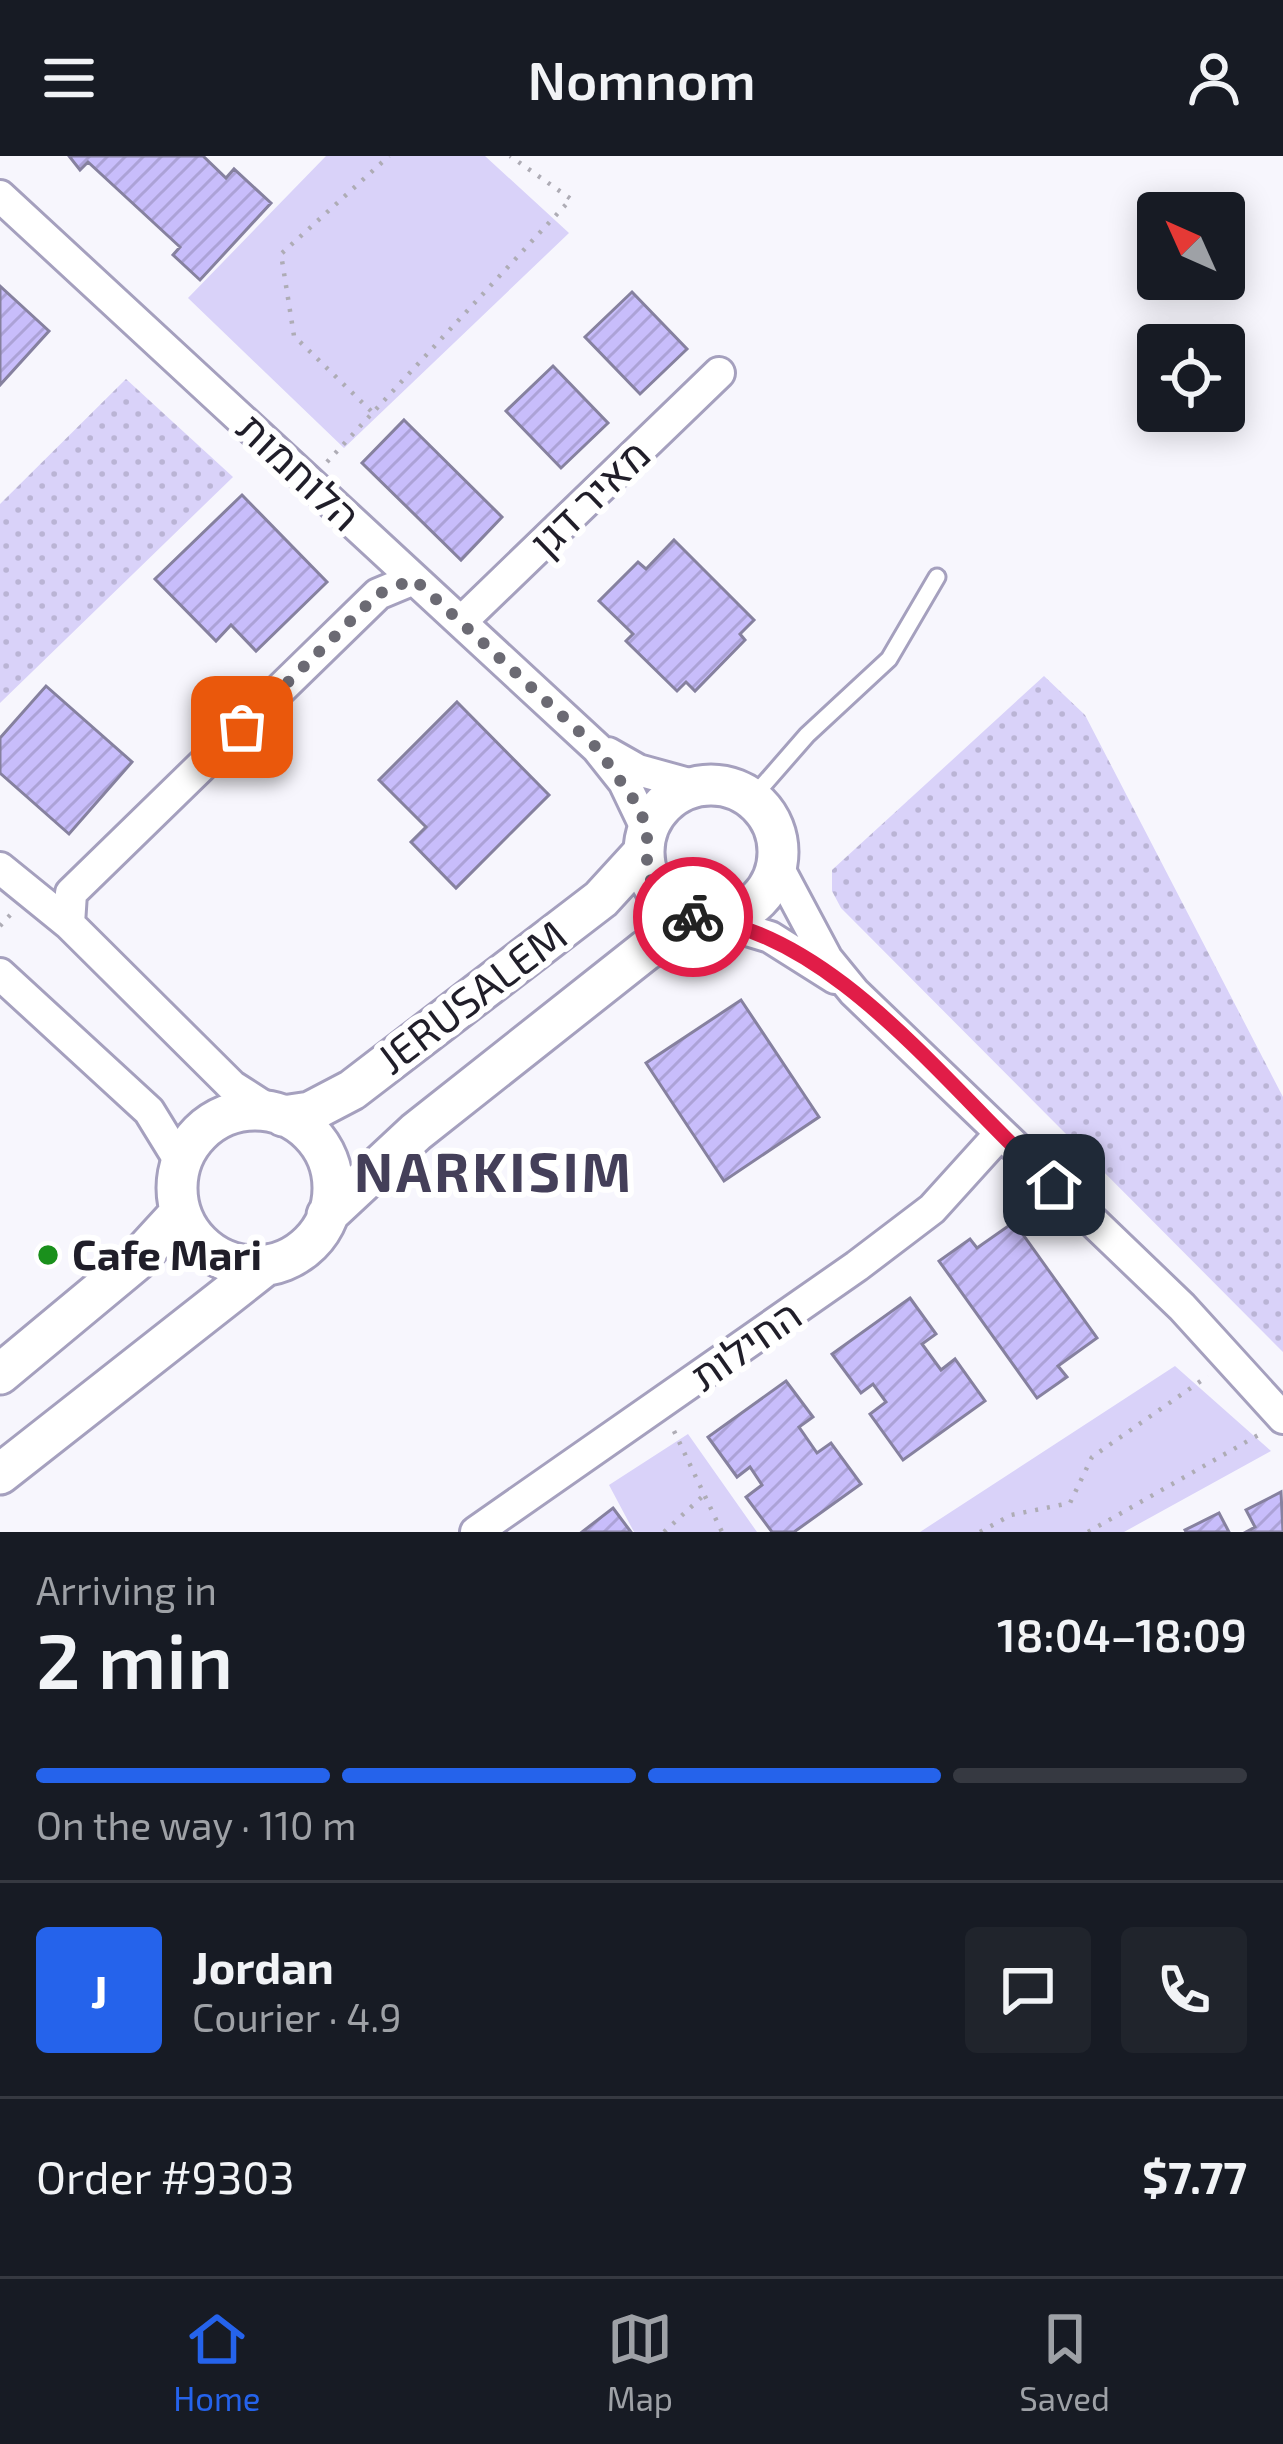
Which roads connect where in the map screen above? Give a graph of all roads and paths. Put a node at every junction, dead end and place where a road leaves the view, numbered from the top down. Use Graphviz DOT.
graph roads {
  1 [pos="388,156"];
  2 [pos="510,156"];
  3 [pos="0,196"];
  4 [pos="719,373"];
  5 [pos="372,413"];
  6 [pos="309,481"];
  7 [pos="938,577"];
  8 [pos="414,579"];
  9 [pos="460,622"];
  10 [pos="597,748"];
  11 [pos="696,786"];
  12 [pos="752,798"];
  13 [pos="645,841"];
  14 [pos="778,867"];
  15 [pos="0,868"];
  16 [pos="710,919"];
  17 [pos="69,924"];
  18 [pos="3,979"];
  19 [pos="854,992"];
  20 [pos="278,1114"];
  21 [pos="999,1135"];
  22 [pos="181,1163"];
  23 [pos="180,1213"];
  24 [pos="327,1215"];
  25 [pos="266,1265"];
  26 [pos="1231,1360"];
  27 [pos="0,1374"];
  28 [pos="661,1405"];
  29 [pos="1273,1425"];
  30 [pos="0,1474"];
  31 [pos="704,1496"];
  32 [pos="476,1532"];
  33 [pos="664,1532"];
  34 [pos="722,1532"];
  35 [pos="980,1532"];
  36 [pos="1088,1532"];
  1 -- 5 [label="path"];
  2 -- 5 [label="path"];
  3 -- 6 [label="street, הלוחמות"];
  4 -- 9 [label="street, מאיר דגן"];
  5 -- 6 [label="path"];
  6 -- 8 [label="street, הלוחמות"];
  7 -- 12 [label="lane"];
  8 -- 9 [label="street, הלוחמות"];
  8 -- 17 [label="street"];
  9 -- 10 [label="street, הלוחמות"];
  10 -- 11 [label="street, הלוחמות"];
  10 -- 13 [label="street, הלוחמות"];
  11 -- 12 [label="street"];
  11 -- 13 [label="street"];
  12 -- 14 [label="street"];
  13 -- 16 [label="street"];
  13 -- 20 [label="street, JERUSALEM"];
  14 -- 16 [label="street"];
  14 -- 19 [label="street"];
  15 -- 17 [label="street"];
  16 -- 19 [label="street"];
  16 -- 24 [label="street, JERUSALEM"];
  17 -- 20 [label="street"];
  18 -- 22 [label="street"];
  19 -- 21 [label="street"];
  20 -- 22 [label="street"];
  20 -- 24 [label="street"];
  21 -- 26 [label="street"];
  21 -- 28 [label="street, החילות"];
  22 -- 23 [label="street"];
  23 -- 25 [label="street"];
  23 -- 27 [label="street"];
  24 -- 25 [label="street"];
  25 -- 30 [label="street"];
  26 -- 29 [label="street"];
  26 -- 35 [label="path"];
  28 -- 31 [label="path"];
  28 -- 32 [label="street, החילות"];
  29 -- 36 [label="path"];
  31 -- 33 [label="path"];
  31 -- 34 [label="path"];
}
